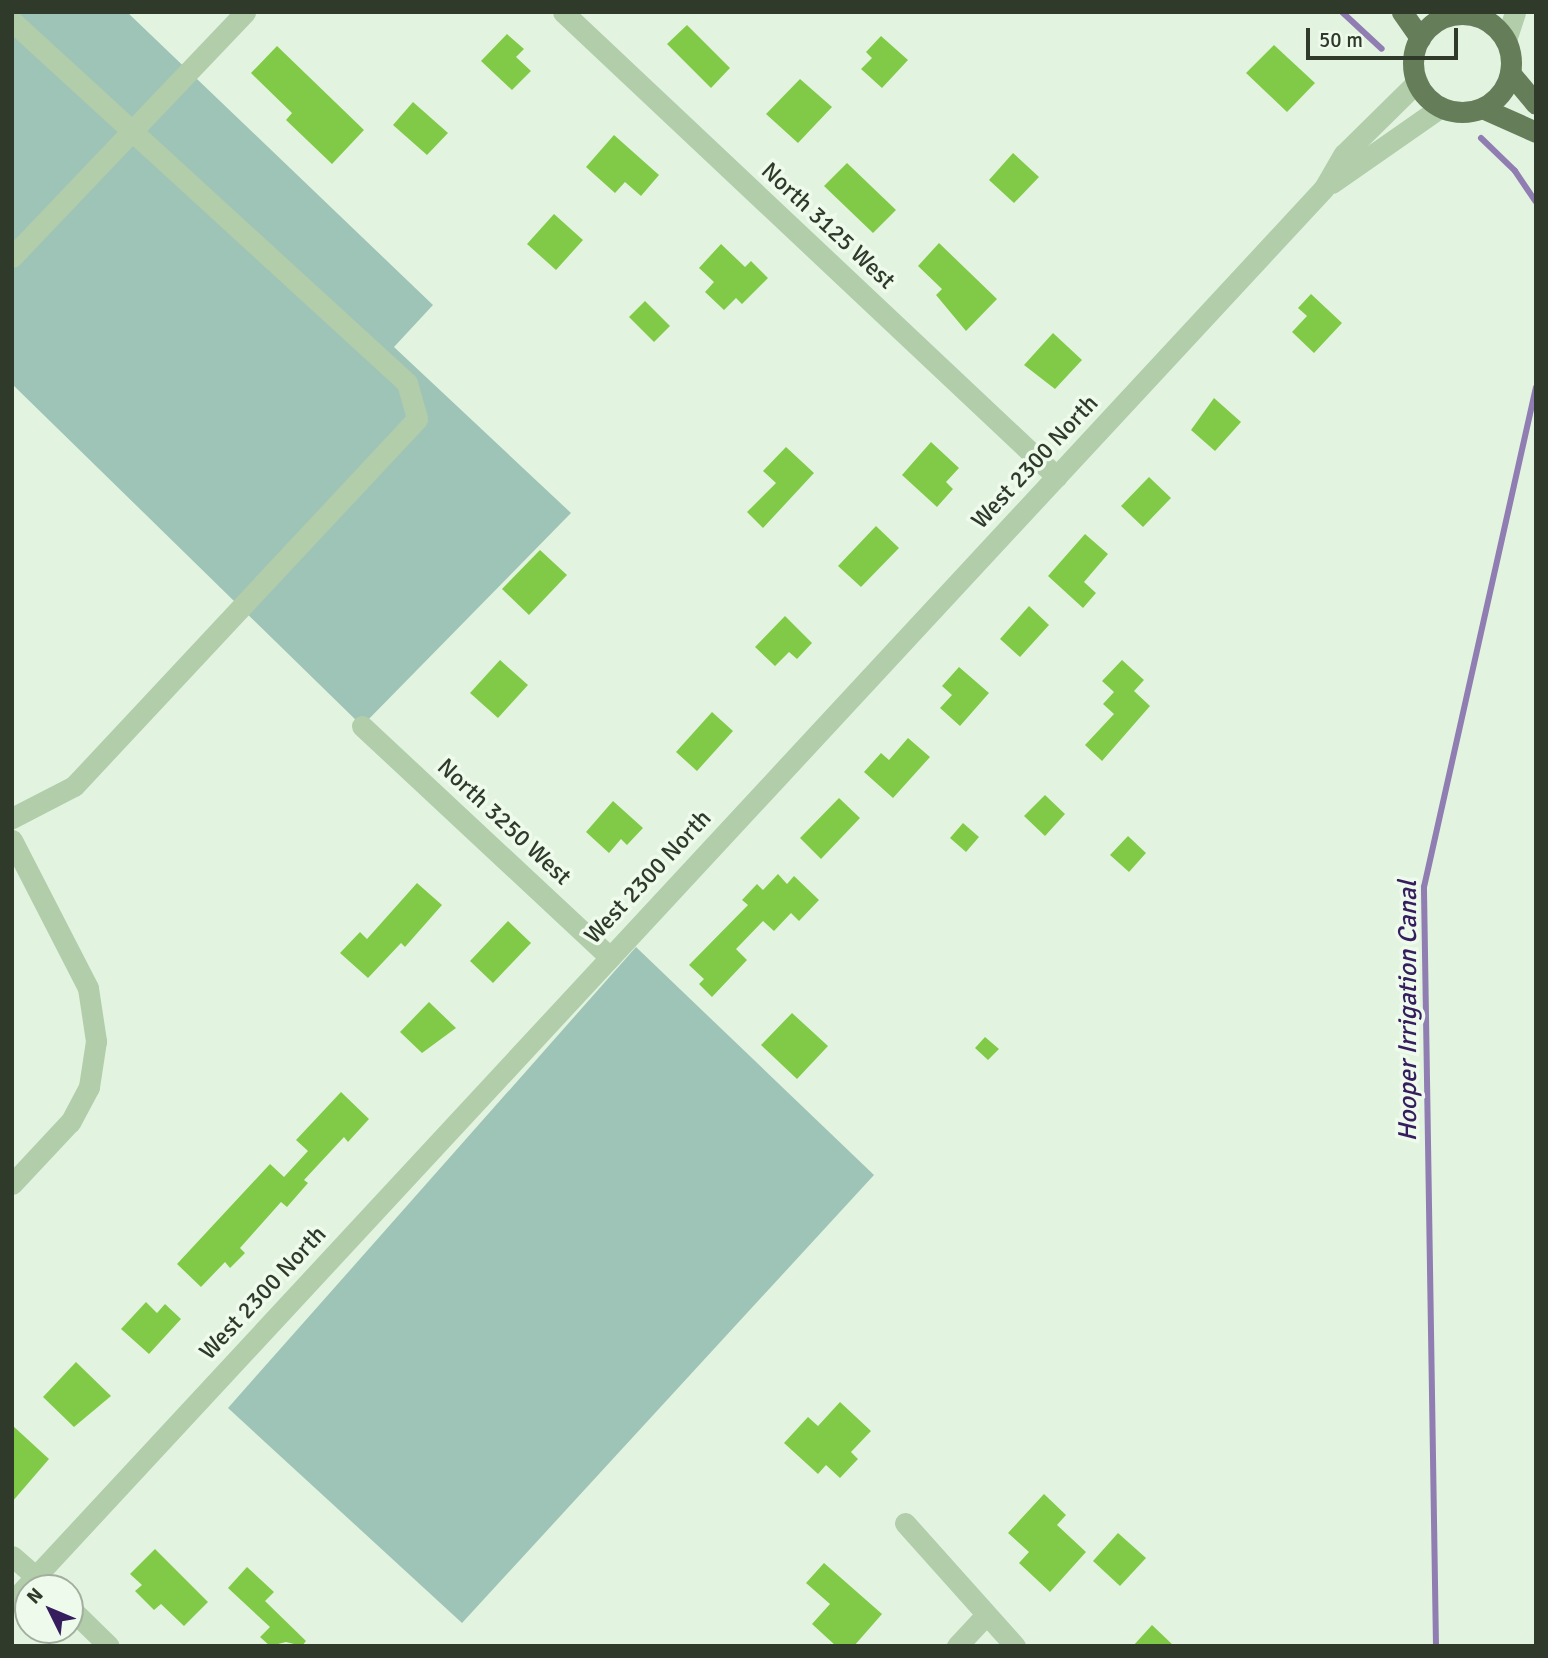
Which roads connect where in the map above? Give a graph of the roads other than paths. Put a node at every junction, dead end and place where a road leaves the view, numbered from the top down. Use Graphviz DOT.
graph roads {
  1 [pos="245,12"];
  2 [pos="564,12"];
  3 [pos="1402,12"];
  4 [pos="1515,12"];
  5 [pos="1454,14"];
  6 [pos="12,21"];
  7 [pos="1420,38"];
  8 [pos="1506,40"];
  9 [pos="1510,73"];
  10 [pos="1418,82"];
  11 [pos="1536,104"];
  12 [pos="1441,107"];
  13 [pos="1482,108"];
  14 [pos="132,128"];
  15 [pos="1536,132"];
  16 [pos="1324,188"];
  17 [pos="12,257"];
  18 [pos="1057,477"];
  19 [pos="362,726"];
  20 [pos="12,818"];
  21 [pos="12,840"];
  22 [pos="610,957"];
  23 [pos="12,1184"];
  24 [pos="905,1523"];
  25 [pos="12,1556"];
  26 [pos="33,1574"];
  27 [pos="49,1574"];
  28 [pos="985,1616"];
  29 [pos="84,1622"];
  30 [pos="109,1646"];
  31 [pos="957,1646"];
  32 [pos="1015,1646"];
  1 -- 14 [label="street"];
  2 -- 18 [label="street, North 3125 West"];
  3 -- 7 [label="main road"];
  4 -- 8 [label="street"];
  5 -- 7 [label="main road"];
  5 -- 8 [label="main road"];
  6 -- 14 [label="street"];
  7 -- 10 [label="main road"];
  8 -- 9 [label="main road"];
  9 -- 11 [label="main road"];
  9 -- 13 [label="main road"];
  10 -- 12 [label="main road"];
  10 -- 16 [label="street, West 2300 North"];
  12 -- 13 [label="main road"];
  12 -- 16 [label="street, West 2300 North"];
  13 -- 15 [label="main road"];
  14 -- 17 [label="street"];
  14 -- 20 [label="street"];
  16 -- 18 [label="street, West 2300 North"];
  18 -- 22 [label="street, West 2300 North"];
  19 -- 22 [label="street, North 3250 West"];
  21 -- 23 [label="street"];
  22 -- 27 [label="street, West 2300 North"];
  24 -- 28 [label="street"];
  25 -- 26 [label="street"];
  28 -- 31 [label="street"];
  28 -- 32 [label="street"];
  29 -- 30 [label="street"];
}
